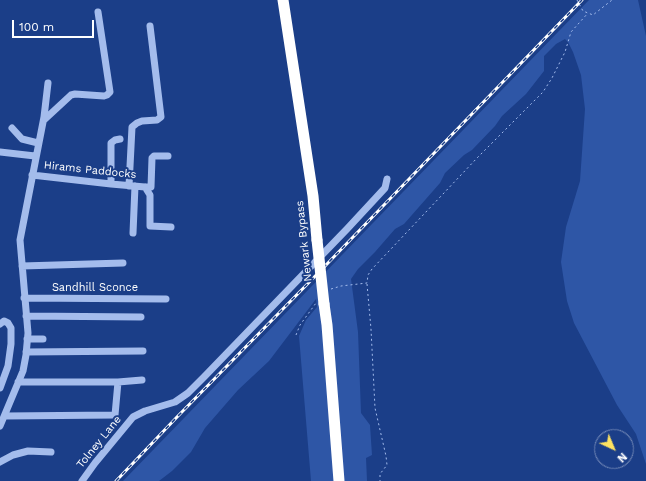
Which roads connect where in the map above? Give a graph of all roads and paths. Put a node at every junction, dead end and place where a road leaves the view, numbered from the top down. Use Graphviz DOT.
graph roads {
  1 [pos="282,0"];
  2 [pos="577,0"];
  3 [pos="612,0"];
  4 [pos="98,12"];
  5 [pos="588,13"];
  6 [pos="150,26"];
  7 [pos="48,83"];
  8 [pos="44,120"];
  9 [pos="12,128"];
  10 [pos="120,138"];
  11 [pos="38,143"];
  12 [pos="0,152"];
  13 [pos="36,156"];
  14 [pos="168,156"];
  15 [pos="32,174"];
  16 [pos="387,179"];
  17 [pos="111,184"];
  18 [pos="132,186"];
  19 [pos="145,187"];
  20 [pos="171,228"];
  21 [pos="133,233"];
  22 [pos="123,264"];
  23 [pos="22,266"];
  24 [pos="367,283"];
  25 [pos="330,289"];
  26 [pos="24,298"];
  27 [pos="166,299"];
  28 [pos="322,302"];
  29 [pos="26,316"];
  30 [pos="141,317"];
  31 [pos="0,324"];
  32 [pos="296,334"];
  33 [pos="28,339"];
  34 [pos="43,339"];
  35 [pos="143,351"];
  36 [pos="26,352"];
  37 [pos="142,380"];
  38 [pos="18,382"];
  39 [pos="118,382"];
  40 [pos="0,388"];
  41 [pos="5,416"];
  42 [pos="0,425"];
  43 [pos="51,452"];
  44 [pos="0,462"];
  45 [pos="82,481"];
  46 [pos="339,481"];
  47 [pos="380,481"];
  1 -- 28 [label="highway, Newark Bypass, bridge"];
  2 -- 5 [label="path"];
  3 -- 5 [label="path"];
  4 -- 8 [label="street"];
  5 -- 24 [label="path"];
  6 -- 18 [label="street"];
  7 -- 8 [label="street"];
  8 -- 11 [label="street"];
  9 -- 11 [label="street"];
  10 -- 17 [label="street"];
  11 -- 13 [label="street"];
  12 -- 13 [label="street"];
  13 -- 15 [label="street"];
  14 -- 19 [label="street"];
  15 -- 17 [label="street, Hirams Paddocks"];
  15 -- 23 [label="street"];
  16 -- 45 [label="street, Tolney Lane"];
  17 -- 18 [label="street, Hirams Paddocks"];
  18 -- 19 [label="street, Hirams Paddocks"];
  18 -- 21 [label="street"];
  19 -- 20 [label="street"];
  22 -- 23 [label="street"];
  23 -- 26 [label="street"];
  24 -- 25 [label="path"];
  24 -- 47 [label="path"];
  26 -- 27 [label="street, Sandhill Sconce"];
  26 -- 29 [label="street"];
  28 -- 32 [label="path"];
  28 -- 46 [label="highway, Newark Bypass"];
  29 -- 30 [label="street"];
  29 -- 33 [label="street"];
  31 -- 40 [label="street"];
  33 -- 34 [label="street"];
  33 -- 36 [label="street"];
  35 -- 36 [label="street"];
  36 -- 38 [label="street"];
  37 -- 39 [label="street"];
  38 -- 39 [label="street"];
  38 -- 41 [label="street"];
  39 -- 41 [label="street"];
  41 -- 42 [label="street"];
  43 -- 44 [label="street"];
}
